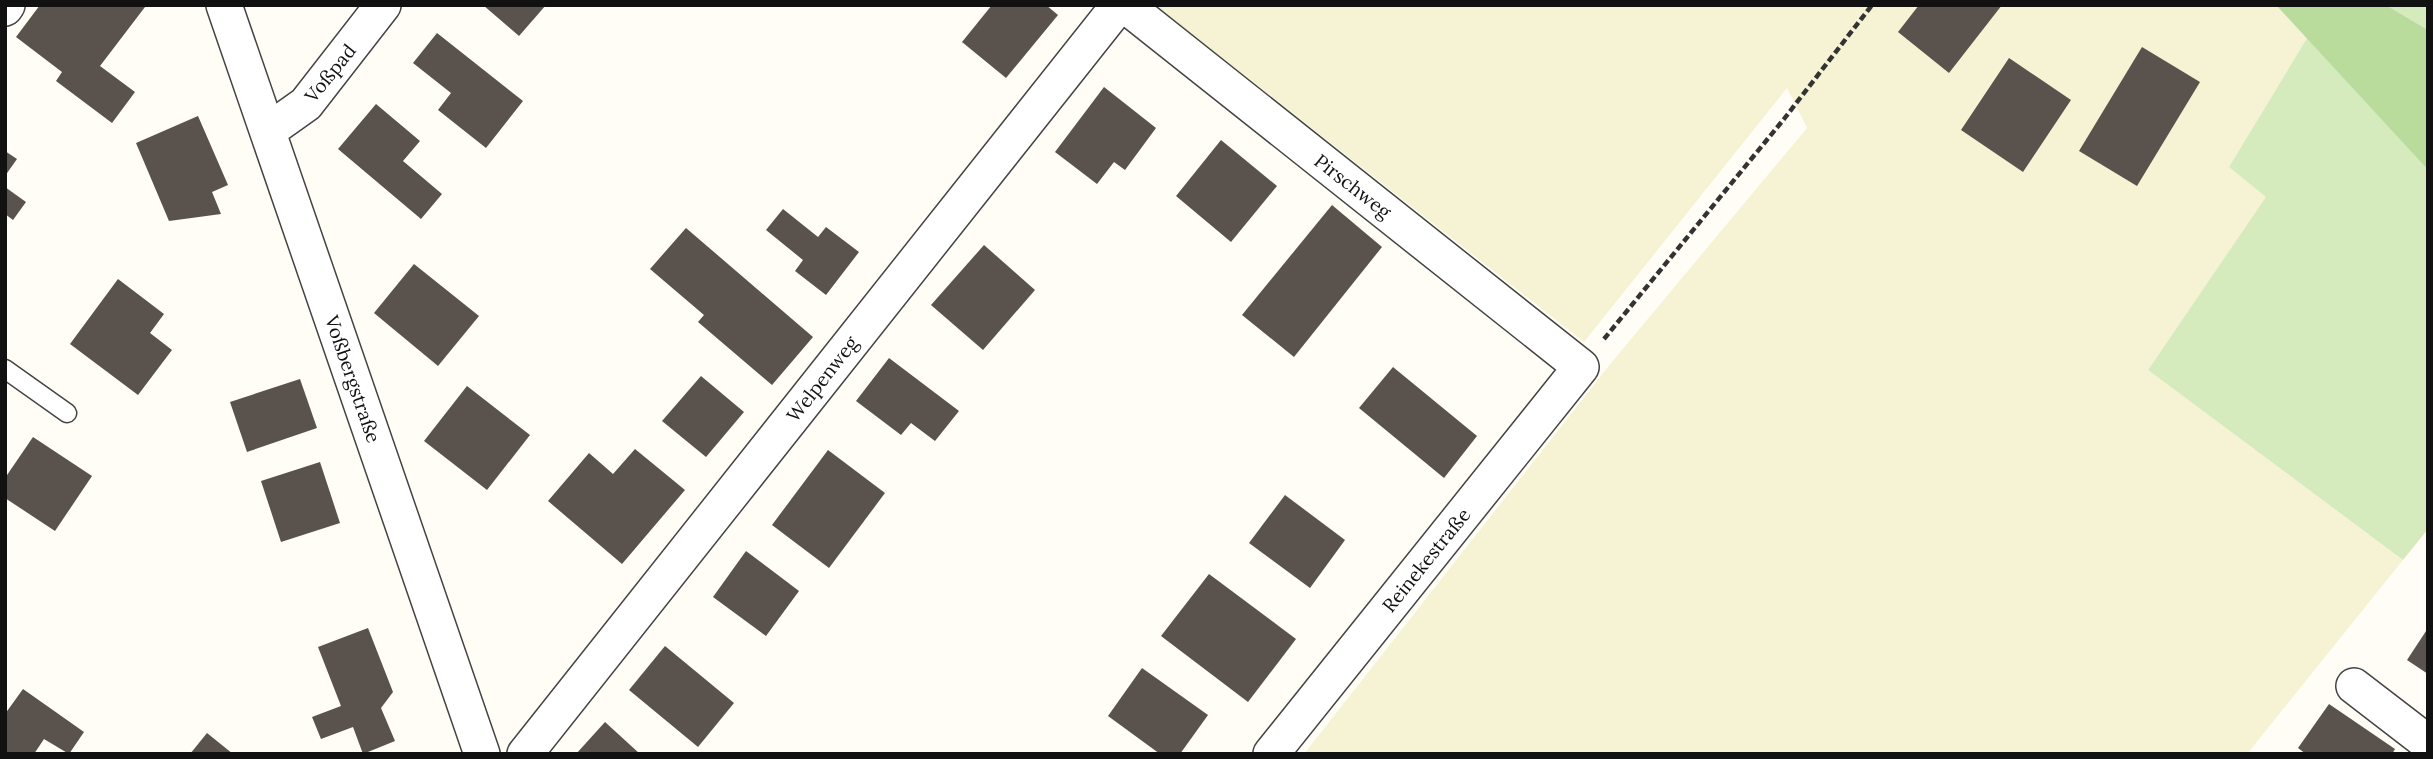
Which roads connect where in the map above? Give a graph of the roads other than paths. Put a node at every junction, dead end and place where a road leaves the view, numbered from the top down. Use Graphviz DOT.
graph roads {
  1 [pos="224,5"];
  2 [pos="383,5"];
  3 [pos="1119,5"];
  4 [pos="1125,5"];
  5 [pos="268,131"];
  6 [pos="1581,367"];
  7 [pos="5,369"];
  8 [pos="67,414"];
  9 [pos="2354,686"];
  10 [pos="2428,743"];
  11 [pos="482,754"];
  12 [pos="525,754"];
  13 [pos="1271,754"];
  1 -- 5 [label="street, Voßbergstraße"];
  2 -- 5 [label="street, Voßpad"];
  3 -- 12 [label="street, Welpenweg"];
  4 -- 6 [label="street, Pirschweg"];
  5 -- 11 [label="street, Voßbergstraße"];
  6 -- 13 [label="street, Reinekestraße"];
  7 -- 8 [label="lane"];
  9 -- 10 [label="street"];
}
